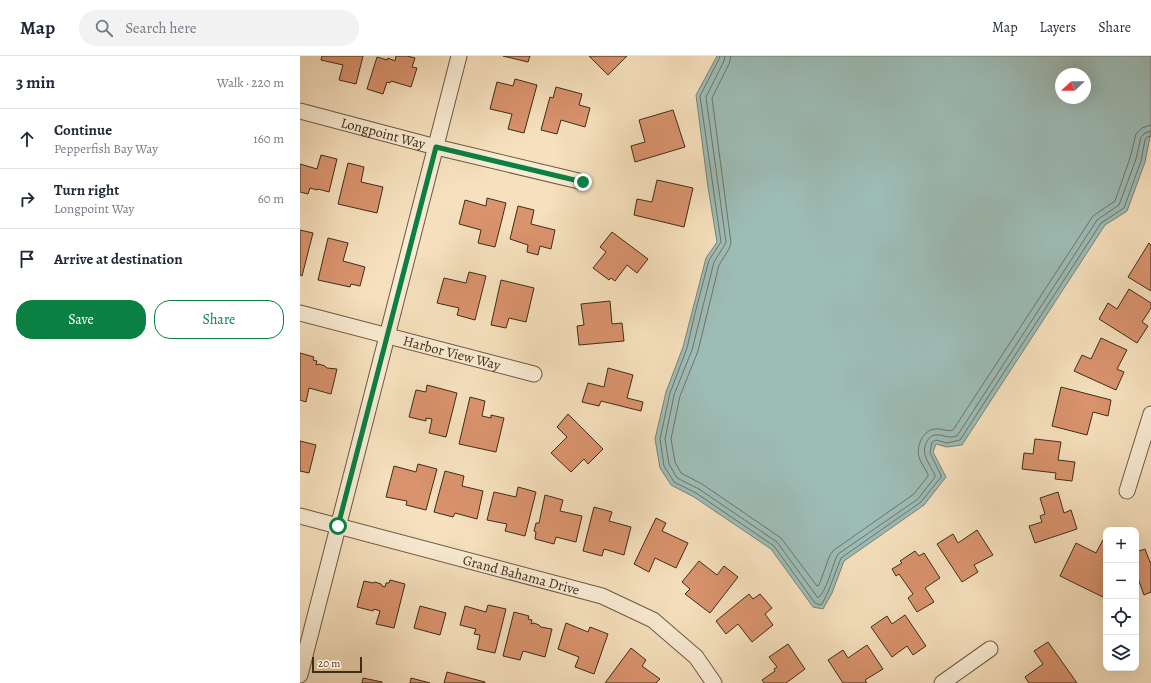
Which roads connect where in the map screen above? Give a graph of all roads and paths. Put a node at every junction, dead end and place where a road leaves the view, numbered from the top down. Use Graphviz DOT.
graph roads {
  1 [pos="459,56"];
  2 [pos="300,111"];
  3 [pos="436,147"];
  4 [pos="583,182"];
  5 [pos="300,313"];
  6 [pos="387,336"];
  7 [pos="534,374"];
  8 [pos="1151,414"];
  9 [pos="1127,491"];
  10 [pos="300,516"];
  11 [pos="338,526"];
  12 [pos="990,649"];
  13 [pos="303,650"];
  14 [pos="300,675"];
  15 [pos="714,683"];
  16 [pos="942,683"];
  1 -- 3 [label="street"];
  2 -- 3 [label="street, Longpoint Way"];
  3 -- 4 [label="street, Longpoint Way"];
  3 -- 6 [label="street"];
  5 -- 6 [label="street, Harbor View Way"];
  6 -- 7 [label="street, Harbor View Way"];
  6 -- 11 [label="street"];
  8 -- 9 [label="street"];
  10 -- 11 [label="street, Grand Bahama Drive"];
  11 -- 13 [label="street"];
  11 -- 15 [label="street, Grand Bahama Drive"];
  12 -- 16 [label="street"];
  13 -- 14 [label="street"];
}
